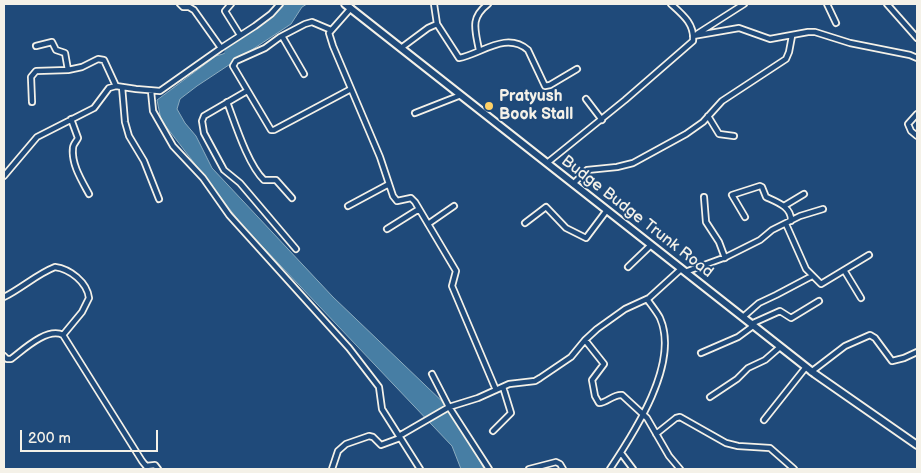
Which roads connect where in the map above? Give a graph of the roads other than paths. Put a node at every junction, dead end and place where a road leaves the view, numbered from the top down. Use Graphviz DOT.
graph roads {
  1 [pos="180,4"];
  2 [pos="231,4"];
  3 [pos="280,4"];
  4 [pos="434,4"];
  5 [pos="488,4"];
  6 [pos="671,4"];
  7 [pos="744,4"];
  8 [pos="827,4"];
  9 [pos="887,4"];
  10 [pos="348,6"];
  11 [pos="836,23"];
  12 [pos="437,24"];
  13 [pos="331,30"];
  14 [pos="240,35"];
  15 [pos="282,36"];
  16 [pos="695,36"];
  17 [pos="792,36"];
  18 [pos="917,38"];
  19 [pos="36,46"];
  20 [pos="221,48"];
  21 [pos="401,48"];
  22 [pos="479,50"];
  23 [pos="917,58"];
  24 [pos="578,69"];
  25 [pos="68,70"];
  26 [pos="304,74"];
  27 [pos="119,86"];
  28 [pos="351,89"];
  29 [pos="151,91"];
  30 [pos="247,91"];
  31 [pos="461,95"];
  32 [pos="586,99"];
  33 [pos="32,102"];
  34 [pos="227,102"];
  35 [pos="415,113"];
  36 [pos="917,114"];
  37 [pos="708,116"];
  38 [pos="71,119"];
  39 [pos="602,120"];
  40 [pos="734,136"];
  41 [pos="917,136"];
  42 [pos="548,163"];
  43 [pos="4,176"];
  44 [pos="389,184"];
  45 [pos="573,184"];
  46 [pos="89,194"];
  47 [pos="804,194"];
  48 [pos="704,197"];
  49 [pos="292,198"];
  50 [pos="159,199"];
  51 [pos="348,206"];
  52 [pos="454,206"];
  53 [pos="784,206"];
  54 [pos="420,209"];
  55 [pos="824,209"];
  56 [pos="607,210"];
  57 [pos="745,217"];
  58 [pos="791,222"];
  59 [pos="525,223"];
  60 [pos="428,224"];
  61 [pos="786,224"];
  62 [pos="387,228"];
  63 [pos="650,244"];
  64 [pos="296,249"];
  65 [pos="869,255"];
  66 [pos="725,258"];
  67 [pos="628,267"];
  68 [pos="683,270"];
  69 [pos="844,270"];
  70 [pos="812,276"];
  71 [pos="4,297"];
  72 [pos="861,298"];
  73 [pos="647,299"];
  74 [pos="819,301"];
  75 [pos="743,317"];
  76 [pos="752,325"];
  77 [pos="63,335"];
  78 [pos="585,340"];
  79 [pos="780,347"];
  80 [pos="917,352"];
  81 [pos="700,353"];
  82 [pos="4,356"];
  83 [pos="809,369"];
  84 [pos="432,374"];
  85 [pos="503,387"];
  86 [pos="496,390"];
  87 [pos="710,397"];
  88 [pos="448,407"];
  89 [pos="644,415"];
  90 [pos="764,420"];
  91 [pos="493,431"];
  92 [pos="656,434"];
  93 [pos="399,437"];
  94 [pos="917,445"];
  95 [pos="621,453"];
  96 [pos="158,469"];
  97 [pos="332,469"];
  98 [pos="420,469"];
  99 [pos="489,469"];
  100 [pos="529,469"];
  101 [pos="563,469"];
  102 [pos="610,469"];
  103 [pos="634,469"];
  104 [pos="680,469"];
  105 [pos="794,469"];
  1 -- 20 [label="street"];
  2 -- 14 [label="street"];
  3 -- 14 [label="street"];
  4 -- 12 [label="street"];
  5 -- 22 [label="street"];
  6 -- 16 [label="street"];
  7 -- 16 [label="street"];
  8 -- 11 [label="street"];
  9 -- 18 [label="street"];
  10 -- 13 [label="street"];
  10 -- 21 [label="main road, Budge Budge Trunk Road"];
  12 -- 21 [label="street"];
  12 -- 22 [label="street"];
  13 -- 15 [label="street"];
  13 -- 28 [label="street"];
  14 -- 20 [label="street"];
  15 -- 26 [label="street"];
  15 -- 30 [label="street"];
  16 -- 17 [label="street"];
  16 -- 39 [label="street"];
  17 -- 23 [label="street"];
  17 -- 37 [label="street"];
  19 -- 25 [label="street"];
  20 -- 29 [label="street"];
  21 -- 31 [label="main road, Budge Budge Trunk Road"];
  22 -- 24 [label="street"];
  25 -- 27 [label="street"];
  25 -- 33 [label="street"];
  27 -- 29 [label="street"];
  27 -- 38 [label="street"];
  27 -- 50 [label="street"];
  28 -- 30 [label="street"];
  28 -- 44 [label="street"];
  29 -- 93 [label="street"];
  30 -- 34 [label="street"];
  31 -- 35 [label="street"];
  31 -- 42 [label="main road, Budge Budge Trunk Road"];
  32 -- 39 [label="street"];
  34 -- 49 [label="street"];
  34 -- 64 [label="street"];
  36 -- 41 [label="street"];
  37 -- 40 [label="street"];
  37 -- 45 [label="street"];
  38 -- 43 [label="street"];
  38 -- 46 [label="street"];
  39 -- 42 [label="street"];
  42 -- 45 [label="main road, Budge Budge Trunk Road"];
  44 -- 51 [label="street"];
  44 -- 54 [label="street"];
  45 -- 56 [label="main road, Budge Budge Trunk Road"];
  47 -- 53 [label="street"];
  48 -- 66 [label="street"];
  52 -- 60 [label="street"];
  53 -- 57 [label="street"];
  53 -- 58 [label="street"];
  54 -- 60 [label="street"];
  54 -- 62 [label="street"];
  55 -- 58 [label="street"];
  56 -- 59 [label="street"];
  56 -- 63 [label="main road, Budge Budge Trunk Road"];
  58 -- 61 [label="street"];
  60 -- 86 [label="street"];
  61 -- 66 [label="street"];
  61 -- 70 [label="street"];
  63 -- 67 [label="street"];
  63 -- 68 [label="main road, Budge Budge Trunk Road"];
  65 -- 69 [label="street"];
  66 -- 68 [label="street"];
  68 -- 73 [label="street"];
  68 -- 75 [label="main road, Budge Budge Trunk Road"];
  69 -- 70 [label="street"];
  69 -- 72 [label="street"];
  70 -- 75 [label="street"];
  71 -- 77 [label="street"];
  73 -- 78 [label="street"];
  73 -- 89 [label="street"];
  74 -- 76 [label="street"];
  75 -- 76 [label="main road, Budge Budge Trunk Road"];
  76 -- 79 [label="main road, Budge Budge Trunk Road"];
  76 -- 81 [label="street"];
  77 -- 82 [label="street"];
  77 -- 96 [label="street"];
  78 -- 85 [label="street"];
  78 -- 89 [label="street"];
  79 -- 83 [label="main road, Budge Budge Trunk Road"];
  79 -- 87 [label="street"];
  80 -- 83 [label="street"];
  83 -- 90 [label="street"];
  83 -- 94 [label="main road, Budge Budge Trunk Road"];
  84 -- 88 [label="street"];
  85 -- 86 [label="street"];
  85 -- 91 [label="street"];
  86 -- 88 [label="street"];
  88 -- 93 [label="street"];
  88 -- 99 [label="street"];
  89 -- 92 [label="street"];
  89 -- 95 [label="street"];
  92 -- 104 [label="street"];
  92 -- 105 [label="street"];
  93 -- 97 [label="street"];
  93 -- 98 [label="street"];
  95 -- 102 [label="street"];
  95 -- 103 [label="street"];
  100 -- 101 [label="street"];
}
